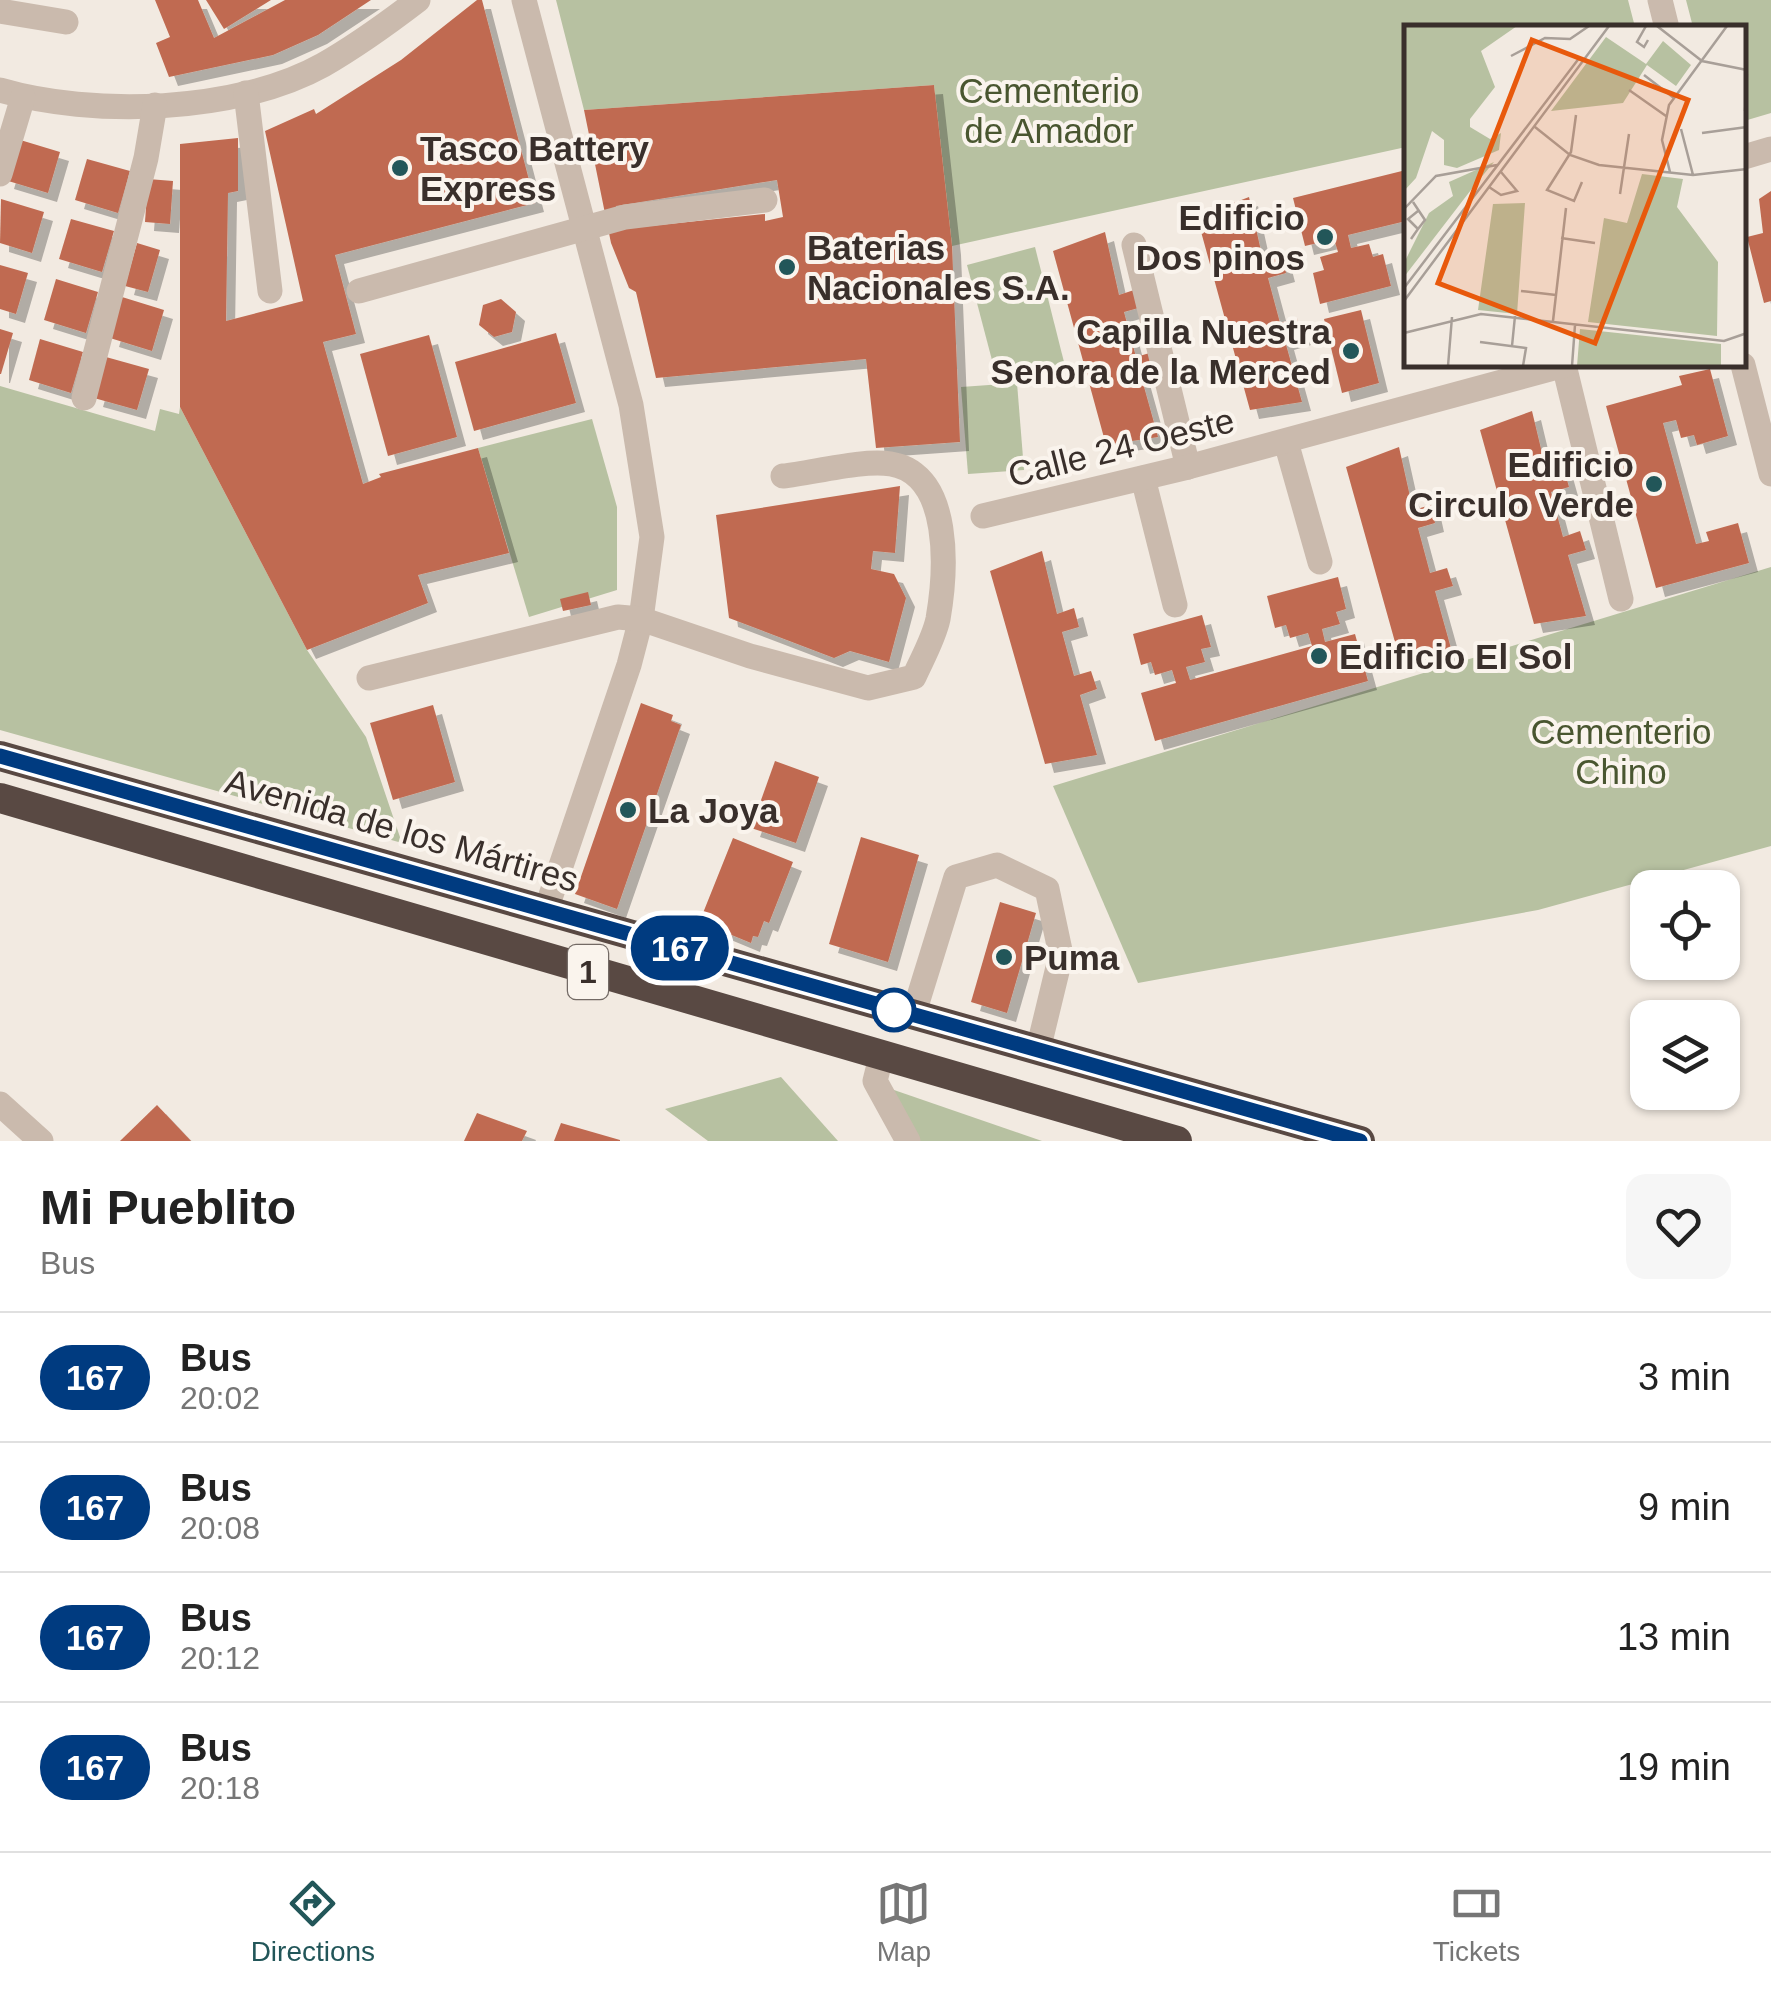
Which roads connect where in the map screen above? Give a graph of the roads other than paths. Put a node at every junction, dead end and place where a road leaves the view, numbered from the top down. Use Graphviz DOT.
graph roads {
  1 [pos="418,0"];
  2 [pos="524,0"];
  3 [pos="1660,0"];
  4 [pos="0,11"];
  5 [pos="66,22"];
  6 [pos="1667,25"];
  7 [pos="11,93"];
  8 [pos="246,93"];
  9 [pos="154,105"];
  10 [pos="1771,149"];
  11 [pos="1746,156"];
  12 [pos="0,174"];
  13 [pos="766,200"];
  14 [pos="582,228"];
  15 [pos="1134,245"];
  16 [pos="270,292"];
  17 [pos="358,292"];
  18 [pos="1548,368"];
  19 [pos="1556,368"];
  20 [pos="1744,368"];
  21 [pos="84,398"];
  22 [pos="1286,442"];
  23 [pos="1188,467"];
  24 [pos="1771,474"];
  25 [pos="782,476"];
  26 [pos="1143,478"];
  27 [pos="983,516"];
  28 [pos="1320,562"];
  29 [pos="1621,599"];
  30 [pos="1176,605"];
  31 [pos="641,619"];
  32 [pos="370,678"];
  33 [pos="0,756"];
  34 [pos="0,798"];
  35 [pos="546,910"];
  36 [pos="913,1016"];
  37 [pos="1038,1050"];
  38 [pos="881,1056"];
  39 [pos="0,1104"];
  40 [pos="41,1141"];
  41 [pos="908,1141"];
  42 [pos="1176,1141"];
  43 [pos="1360,1141"];
  1 -- 8 [label="street"];
  2 -- 14 [label="street"];
  3 -- 6 [label="street"];
  4 -- 5 [label="street"];
  7 -- 9 [label="street"];
  7 -- 12 [label="street"];
  8 -- 9 [label="street"];
  8 -- 16 [label="street"];
  9 -- 21 [label="street"];
  10 -- 11 [label="street"];
  13 -- 14 [label="street"];
  14 -- 17 [label="street"];
  14 -- 31 [label="street"];
  15 -- 23 [label="street"];
  18 -- 22 [label="street, Calle 24 Oeste"];
  19 -- 29 [label="street"];
  20 -- 24 [label="street"];
  22 -- 23 [label="street, Calle 24 Oeste"];
  22 -- 28 [label="street"];
  23 -- 26 [label="street, Calle 24 Oeste"];
  25 -- 31 [label="street"];
  26 -- 27 [label="street, Calle 24 Oeste"];
  26 -- 30 [label="street"];
  31 -- 32 [label="street"];
  31 -- 35 [label="street"];
  33 -- 35 [label="highway, Avenida de los Mártires / 1"];
  34 -- 38 [label="highway, 1"];
  35 -- 36 [label="highway, Avenida de los Mártires / 1"];
  36 -- 37 [label="highway, Avenida de los Mártires / 1"];
  36 -- 37 [label="street"];
  37 -- 43 [label="highway, Avenida de los Mártires / 1"];
  38 -- 41 [label="street"];
  38 -- 42 [label="highway, 1"];
  39 -- 40 [label="street"];
}
